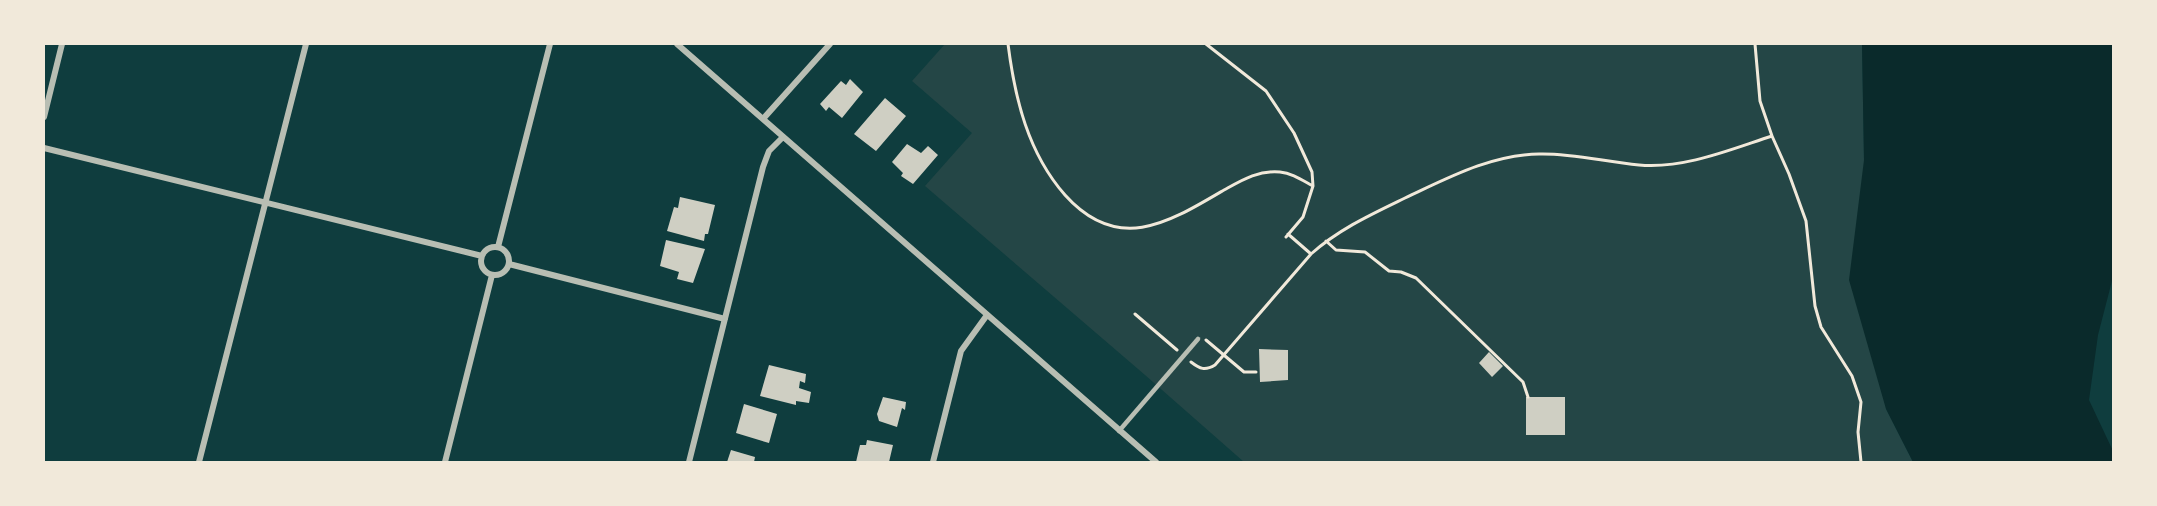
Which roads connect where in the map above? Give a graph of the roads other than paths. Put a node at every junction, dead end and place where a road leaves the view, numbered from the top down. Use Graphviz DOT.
graph roads {
  1 [pos="63,44"];
  2 [pos="306,44"];
  3 [pos="550,44"];
  4 [pos="677,44"];
  5 [pos="830,44"];
  6 [pos="44,117"];
  7 [pos="763,119"];
  8 [pos="783,137"];
  9 [pos="44,148"];
  10 [pos="265,203"];
  11 [pos="498,247"];
  12 [pos="482,256"];
  13 [pos="510,264"];
  14 [pos="492,275"];
  15 [pos="987,315"];
  16 [pos="725,320"];
  17 [pos="1200,338"];
  18 [pos="1119,431"];
  19 [pos="200,462"];
  20 [pos="445,462"];
  21 [pos="689,462"];
  22 [pos="933,462"];
  23 [pos="1156,462"];
  1 -- 6 [label="street"];
  2 -- 10 [label="street"];
  3 -- 11 [label="street"];
  4 -- 7 [label="street"];
  5 -- 7 [label="street"];
  7 -- 8 [label="street"];
  8 -- 15 [label="street"];
  8 -- 16 [label="street"];
  9 -- 10 [label="street"];
  10 -- 12 [label="street"];
  10 -- 19 [label="street"];
  11 -- 12 [label="street"];
  11 -- 13 [label="street"];
  12 -- 14 [label="street"];
  13 -- 14 [label="street"];
  13 -- 16 [label="street"];
  14 -- 20 [label="street"];
  15 -- 18 [label="street"];
  15 -- 22 [label="street"];
  16 -- 21 [label="street"];
  17 -- 18 [label="lane"];
  18 -- 23 [label="street"];
}
